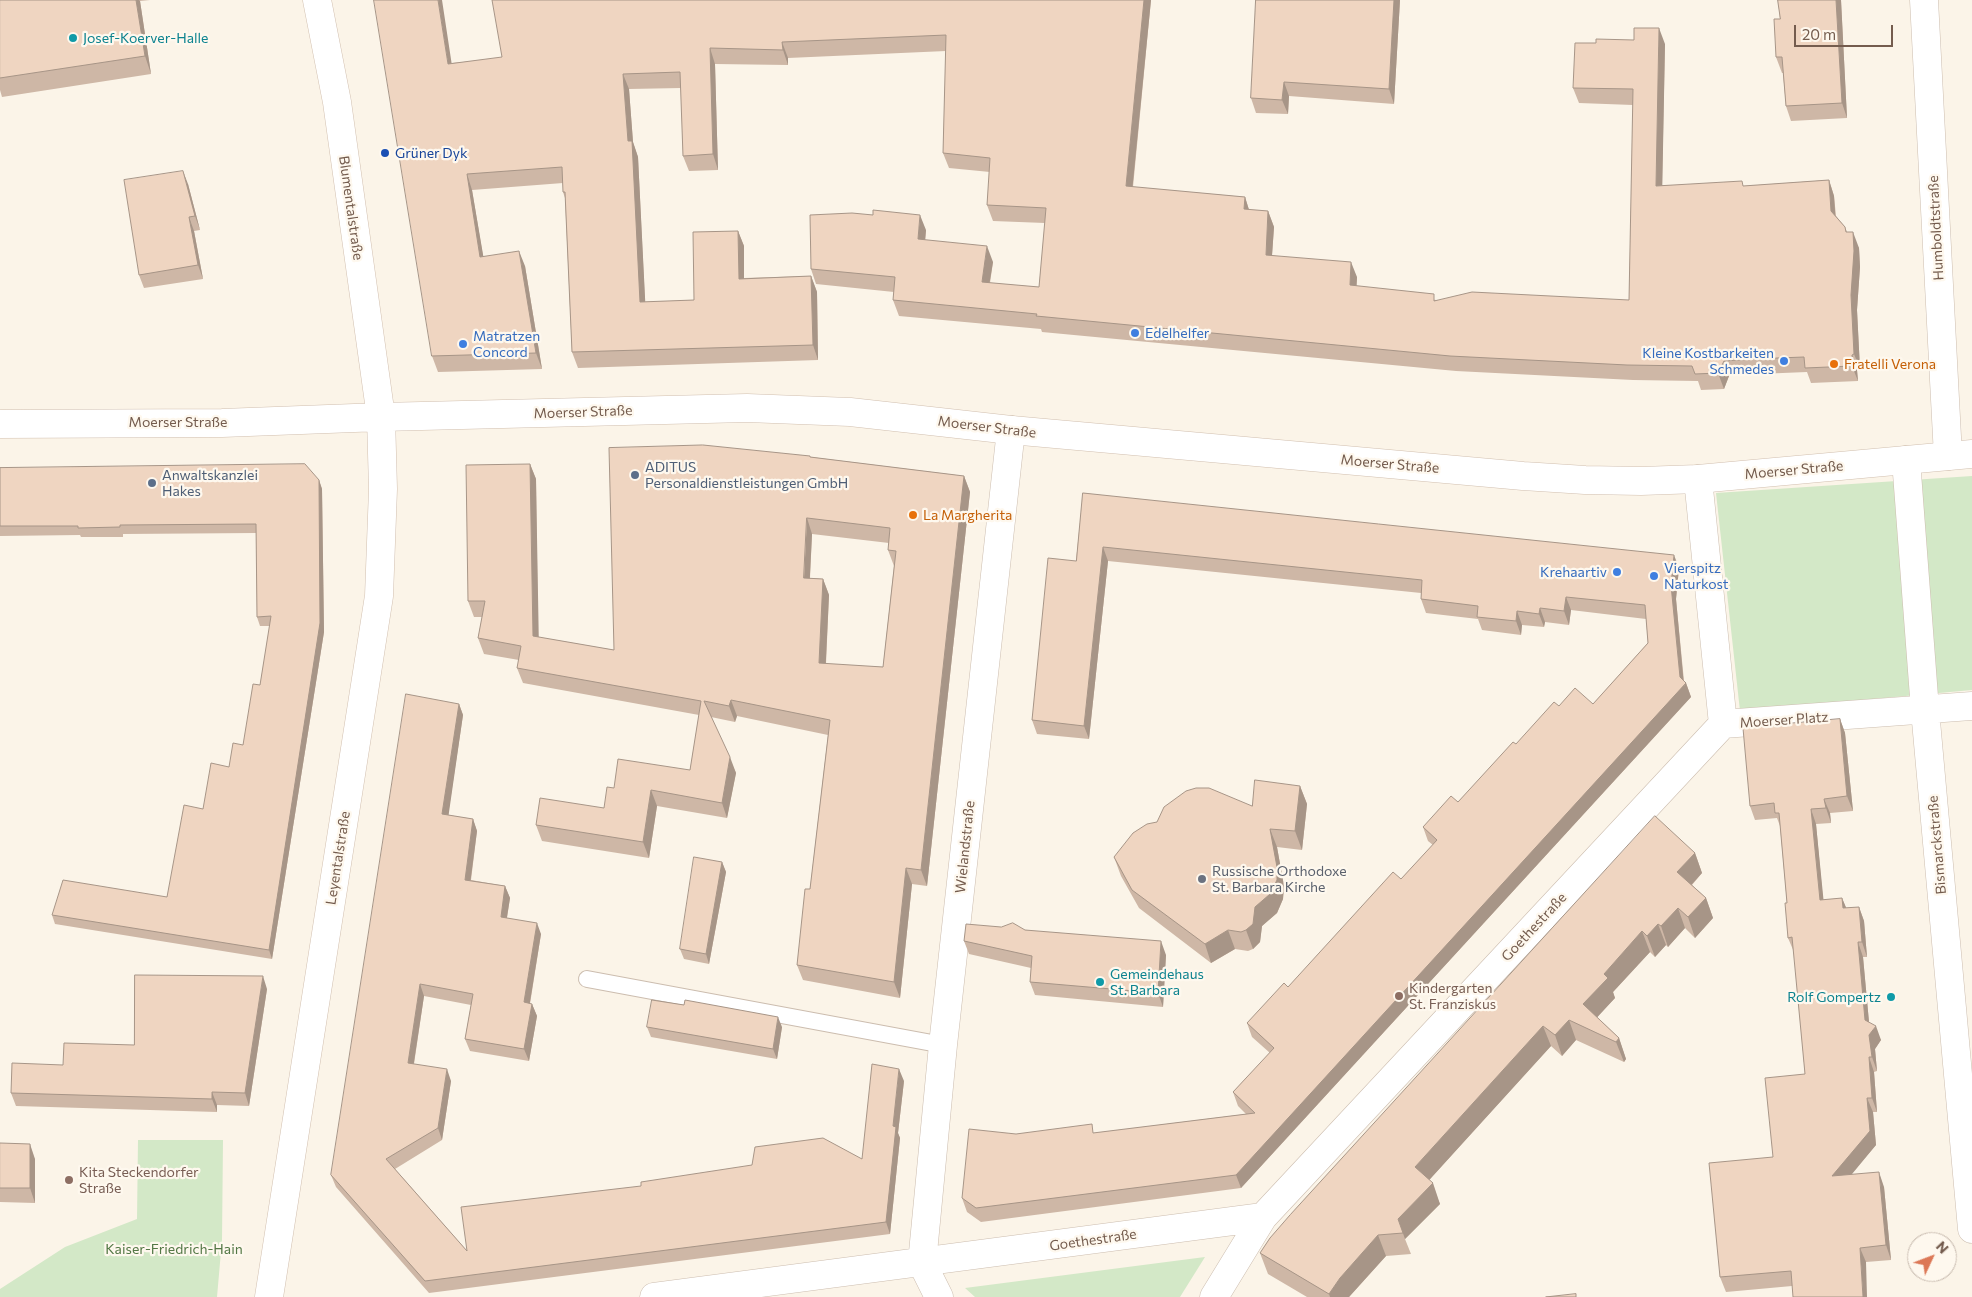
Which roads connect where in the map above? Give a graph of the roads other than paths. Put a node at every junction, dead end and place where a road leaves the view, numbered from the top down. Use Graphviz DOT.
graph roads {
  1 [pos="316,0"];
  2 [pos="1924,0"];
  3 [pos="381,416"];
  4 [pos="0,424"];
  5 [pos="1012,430"];
  6 [pos="1960,455"];
  7 [pos="1906,460"];
  8 [pos="1698,479"];
  9 [pos="1972,706"];
  10 [pos="1925,710"];
  11 [pos="1723,724"];
  12 [pos="587,979"];
  13 [pos="943,1045"];
  14 [pos="1263,1217"];
  15 [pos="1972,1229"];
  16 [pos="922,1263"];
  17 [pos="269,1297"];
  18 [pos="654,1297"];
  19 [pos="939,1297"];
  20 [pos="1214,1297"];
  1 -- 3 [label="street, Blumentalstraße"];
  2 -- 6 [label="street, Humboldtstraße"];
  3 -- 4 [label="street, Moerser Straße"];
  3 -- 5 [label="street, Moerser Straße"];
  3 -- 17 [label="street, Leyentalstraße"];
  5 -- 8 [label="street, Moerser Straße"];
  5 -- 13 [label="street, Wielandstraße"];
  6 -- 7 [label="street, Moerser Straße"];
  7 -- 8 [label="street, Moerser Straße"];
  7 -- 10 [label="street, Bismarckstraße"];
  8 -- 11 [label="street, Moerser Platz"];
  9 -- 10 [label="street, Moerser Platz"];
  10 -- 11 [label="street, Moerser Platz"];
  10 -- 15 [label="street, Bismarckstraße"];
  11 -- 14 [label="street, Goethestraße"];
  12 -- 13 [label="lane"];
  13 -- 16 [label="street, Wielandstraße"];
  14 -- 16 [label="street, Goethestraße"];
  14 -- 20 [label="street, Goethestraße"];
  16 -- 18 [label="street, Goethestraße"];
  16 -- 19 [label="street"];
}
